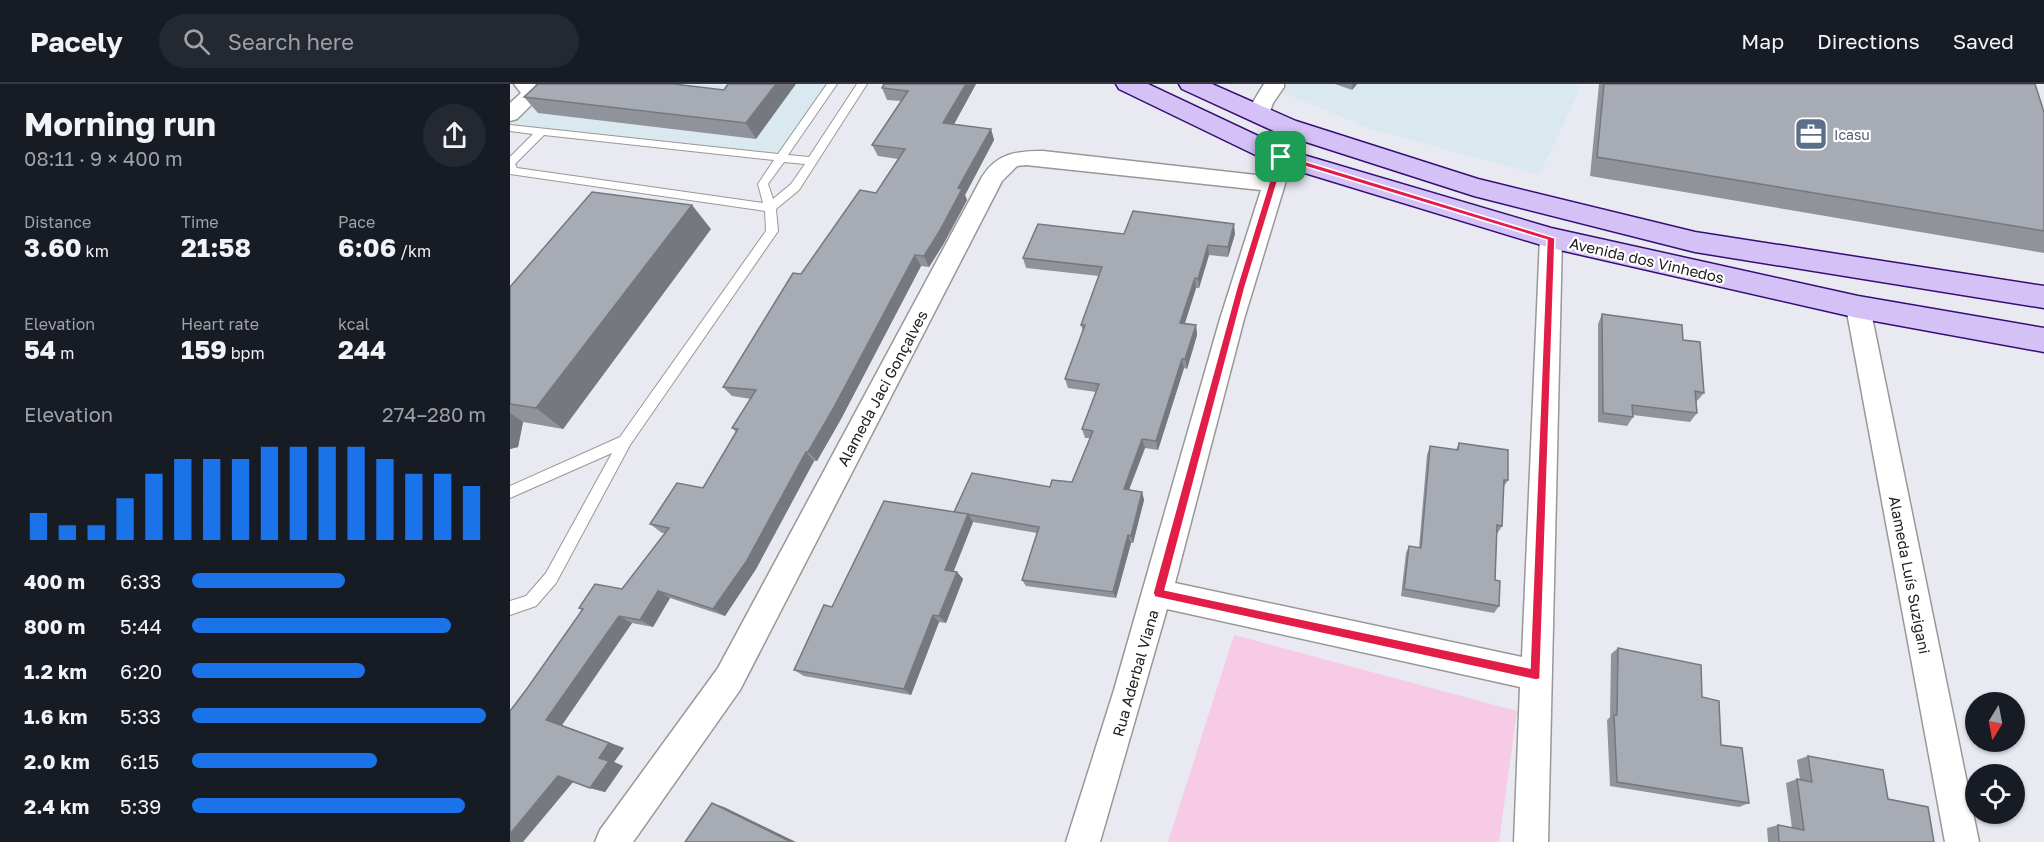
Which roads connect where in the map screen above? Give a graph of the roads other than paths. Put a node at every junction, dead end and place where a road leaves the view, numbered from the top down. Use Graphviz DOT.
graph roads {
  1 [pos="524,84"];
  2 [pos="832,84"];
  3 [pos="862,84"];
  4 [pos="1128,84"];
  5 [pos="1191,84"];
  6 [pos="1274,84"];
  7 [pos="510,114"];
  8 [pos="1260,115"];
  9 [pos="1287,127"];
  10 [pos="510,128"];
  11 [pos="541,132"];
  12 [pos="1281,157"];
  13 [pos="780,158"];
  14 [pos="811,161"];
  15 [pos="510,164"];
  16 [pos="1274,184"];
  17 [pos="770,208"];
  18 [pos="1551,238"];
  19 [pos="2044,297"];
  20 [pos="1858,307"];
  21 [pos="2044,340"];
  22 [pos="625,441"];
  23 [pos="510,492"];
  24 [pos="1158,593"];
  25 [pos="510,608"];
  26 [pos="1536,675"];
  27 [pos="612,842"];
  28 [pos="1083,842"];
  29 [pos="1531,842"];
  30 [pos="1962,842"];
  1 -- 7 [label="street"];
  2 -- 13 [label="lane"];
  3 -- 14 [label="lane"];
  4 -- 12 [label="main road, Avenida dos Vinhedos"];
  5 -- 8 [label="main road, Avenida dos Vinhedos"];
  6 -- 8 [label="street"];
  8 -- 9 [label="main road, Avenida dos Vinhedos"];
  9 -- 12 [label="street, Rua Aderbal Viana"];
  9 -- 19 [label="main road, Avenida dos Vinhedos"];
  10 -- 11 [label="lane"];
  11 -- 13 [label="lane"];
  11 -- 15 [label="lane"];
  12 -- 16 [label="street, Rua Aderbal Viana"];
  12 -- 18 [label="main road, Avenida dos Vinhedos"];
  13 -- 14 [label="lane"];
  13 -- 17 [label="lane"];
  14 -- 17 [label="lane"];
  15 -- 17 [label="lane"];
  16 -- 24 [label="street, Rua Aderbal Viana"];
  16 -- 27 [label="street, Alameda Jaci Gonçalves"];
  17 -- 22 [label="lane"];
  18 -- 20 [label="main road, Avenida dos Vinhedos"];
  18 -- 26 [label="street"];
  20 -- 21 [label="main road, Avenida dos Vinhedos"];
  20 -- 30 [label="street, Alameda Luís Suzigani"];
  22 -- 23 [label="lane"];
  22 -- 25 [label="lane"];
  24 -- 26 [label="street"];
  24 -- 28 [label="street, Rua Aderbal Viana"];
  26 -- 29 [label="street"];
}
